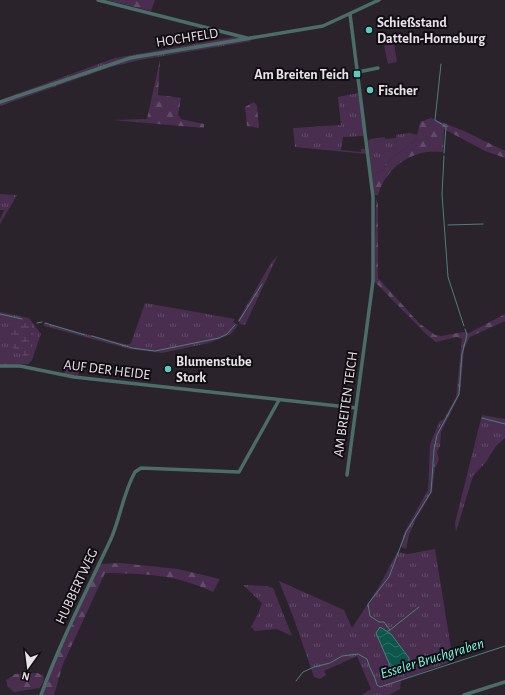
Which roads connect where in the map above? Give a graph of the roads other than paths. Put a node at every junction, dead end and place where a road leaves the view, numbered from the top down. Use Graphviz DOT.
graph roads {
  1 [pos="98,0"];
  2 [pos="379,0"];
  3 [pos="350,14"];
  4 [pos="248,39"];
  5 [pos="378,68"];
  6 [pos="358,72"];
  7 [pos="0,102"];
  8 [pos="0,366"];
  9 [pos="279,400"];
  10 [pos="356,408"];
  11 [pos="347,475"];
  12 [pos="505,682"];
  13 [pos="41,695"];
  14 [pos="464,695"];
  1 -- 4 [label="street"];
  2 -- 3 [label="street, HOCHFELD"];
  3 -- 4 [label="street, HOCHFELD"];
  3 -- 6 [label="street, AM BREITEN TEICH"];
  4 -- 7 [label="street, HOCHFELD"];
  5 -- 6 [label="street"];
  6 -- 10 [label="street, AM BREITEN TEICH"];
  8 -- 9 [label="street, AUF DER HEIDE"];
  9 -- 10 [label="street, AUF DER HEIDE"];
  9 -- 13 [label="street, HUBBERTWEG"];
  10 -- 11 [label="street, AM BREITEN TEICH"];
  12 -- 14 [label="street"];
}
